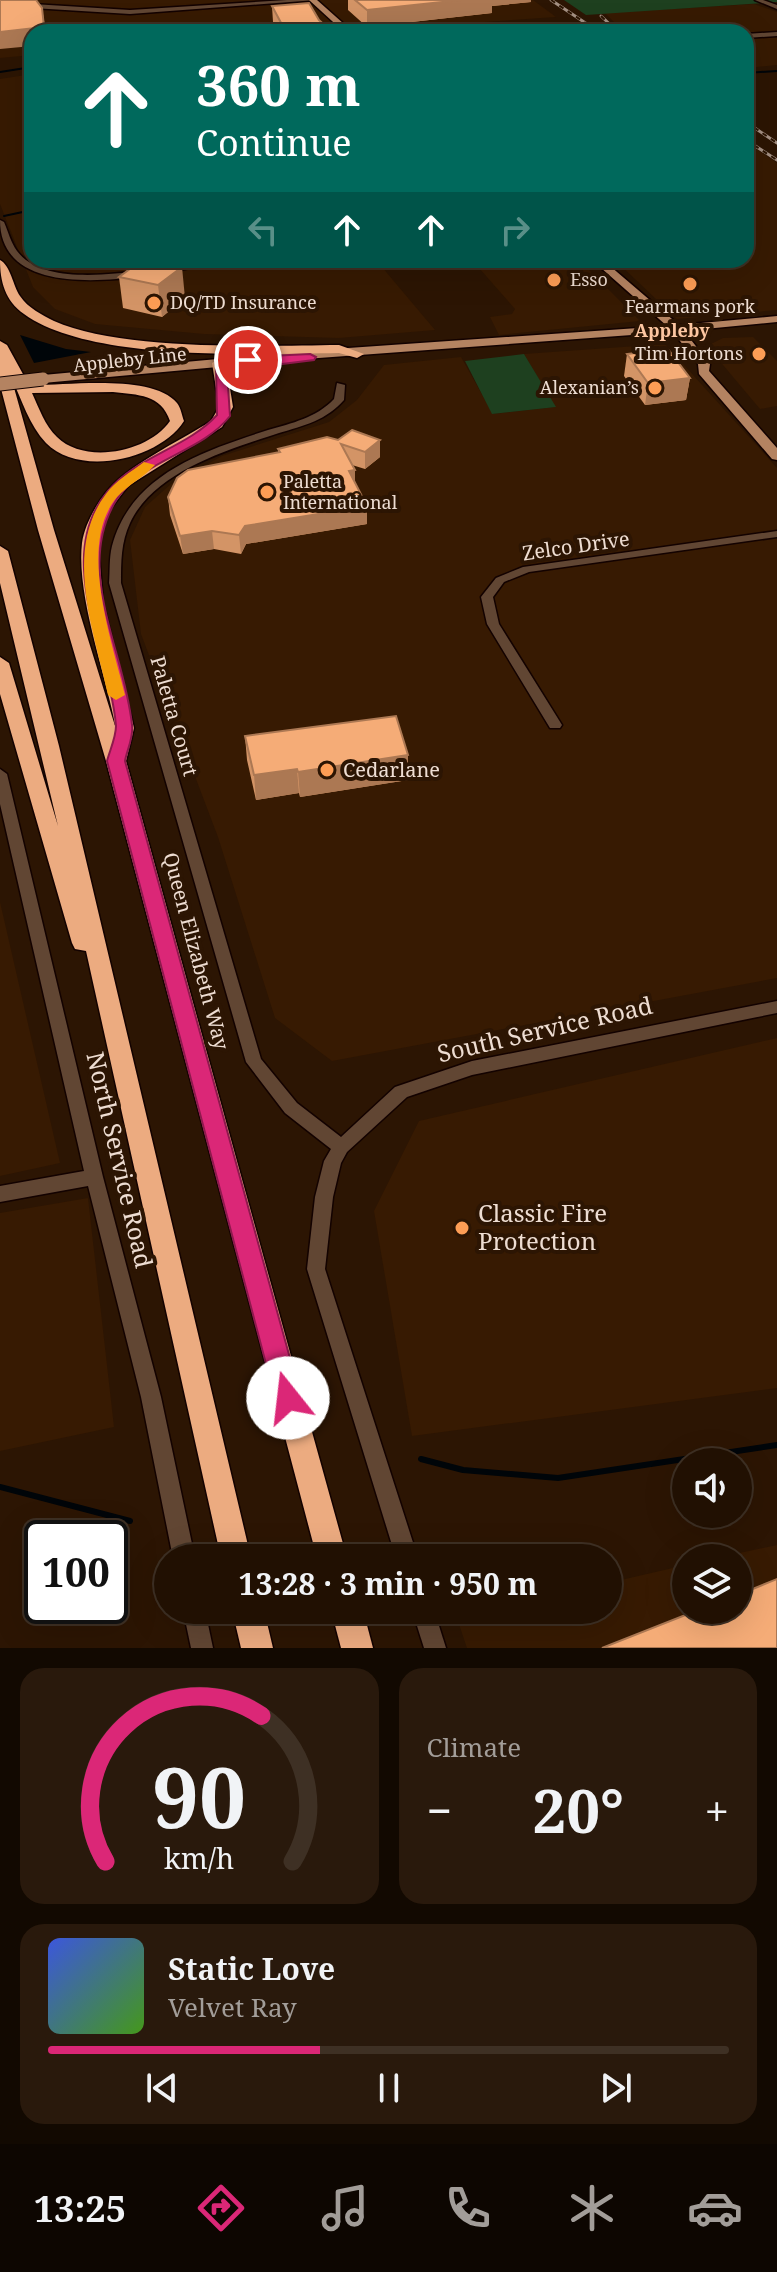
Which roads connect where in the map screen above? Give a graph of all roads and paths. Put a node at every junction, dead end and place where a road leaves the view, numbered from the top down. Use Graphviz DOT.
graph roads {
  1 [pos="313,0"];
  2 [pos="758,0"];
  3 [pos="0,4"];
  4 [pos="777,7"];
  5 [pos="340,24"];
  6 [pos="777,34"];
  7 [pos="754,35"];
  8 [pos="0,222"];
  9 [pos="24,261"];
  10 [pos="0,264"];
  11 [pos="38,268"];
  12 [pos="176,268"];
  13 [pos="606,268"];
  14 [pos="637,296"];
  15 [pos="777,319"];
  16 [pos="649,324"];
  17 [pos="777,325"];
  18 [pos="672,331"];
  19 [pos="586,337"];
  20 [pos="0,345"];
  21 [pos="357,354"];
  22 [pos="0,360"];
  23 [pos="220,366"];
  24 [pos="0,384"];
  25 [pos="46,385"];
  26 [pos="340,385"];
  27 [pos="25,389"];
  28 [pos="0,392"];
  29 [pos="777,456"];
  30 [pos="777,534"];
  31 [pos="0,551"];
  32 [pos="0,663"];
  33 [pos="555,725"];
  34 [pos="116,761"];
  35 [pos="0,774"];
  36 [pos="777,1007"];
  37 [pos="112,1015"];
  38 [pos="341,1147"];
  39 [pos="94,1177"];
  40 [pos="0,1194"];
  41 [pos="181,1544"];
  42 [pos="233,1544"];
  43 [pos="328,1544"];
  44 [pos="403,1544"];
  45 [pos="197,1624"];
  46 [pos="251,1624"];
  47 [pos="351,1624"];
  48 [pos="427,1624"];
  49 [pos="202,1648"];
  50 [pos="257,1648"];
  51 [pos="357,1648"];
  52 [pos="435,1648"];
  1 -- 3 [label="street"];
  1 -- 5 [label="main road"];
  2 -- 4 [label="street"];
  6 -- 7 [label="street"];
  8 -- 9 [label="street"];
  10 -- 21 [label="highway"];
  11 -- 12 [label="street"];
  13 -- 14 [label="main road"];
  14 -- 16 [label="main road"];
  14 -- 18 [label="main road"];
  15 -- 18 [label="main road, Appleby Line"];
  16 -- 18 [label="main road, Appleby Line"];
  16 -- 19 [label="main road, Appleby Line"];
  17 -- 18 [label="main road, Appleby Line"];
  18 -- 19 [label="main road, Appleby Line"];
  18 -- 29 [label="main road"];
  19 -- 21 [label="main road, Appleby Line"];
  20 -- 25 [label="highway"];
  21 -- 23 [label="main road, Appleby Line"];
  22 -- 34 [label="highway, Queen Elizabeth Way"];
  23 -- 25 [label="main road, Appleby Line"];
  23 -- 34 [label="highway"];
  24 -- 25 [label="main road, Appleby Line, bridge"];
  25 -- 27 [label="highway"];
  26 -- 38 [label="street, Paletta Court"];
  27 -- 28 [label="main road"];
  30 -- 33 [label="street, Zelco Drive"];
  31 -- 37 [label="highway"];
  32 -- 37 [label="highway"];
  34 -- 43 [label="highway, Queen Elizabeth Way"];
  35 -- 39 [label="street, North Service Road"];
  36 -- 38 [label="street, South Service Road"];
  37 -- 42 [label="highway"];
  38 -- 44 [label="street, South Service Road"];
  39 -- 40 [label="street"];
  39 -- 41 [label="street, North Service Road"];
  45 -- 49 [label="street"];
  46 -- 50 [label="highway"];
  47 -- 51 [label="highway"];
  48 -- 52 [label="street"];
}
